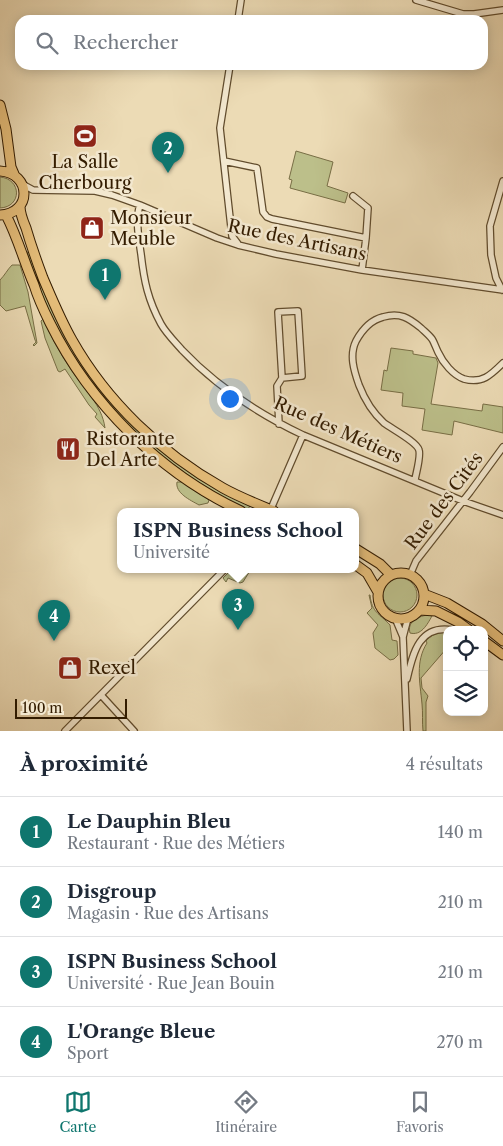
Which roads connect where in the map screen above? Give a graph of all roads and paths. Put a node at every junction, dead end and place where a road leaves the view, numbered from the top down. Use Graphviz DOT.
graph roads {
  1 [pos="241,0"];
  2 [pos="416,0"];
  3 [pos="503,10"];
  4 [pos="239,15"];
  5 [pos="229,70"];
  6 [pos="0,105"];
  7 [pos="224,161"];
  8 [pos="0,171"];
  9 [pos="14,174"];
  10 [pos="503,181"];
  11 [pos="22,184"];
  12 [pos="33,190"];
  13 [pos="501,193"];
  14 [pos="353,196"];
  15 [pos="22,203"];
  16 [pos="140,205"];
  17 [pos="3,215"];
  18 [pos="366,238"];
  19 [pos="238,245"];
  20 [pos="362,270"];
  21 [pos="502,290"];
  22 [pos="503,363"];
  23 [pos="282,378"];
  24 [pos="279,424"];
  25 [pos="303,435"];
  26 [pos="503,447"];
  27 [pos="415,480"];
  28 [pos="463,501"];
  29 [pos="235,508"];
  30 [pos="265,508"];
  31 [pos="272,508"];
  32 [pos="503,515"];
  33 [pos="359,551"];
  34 [pos="359,567"];
  35 [pos="220,573"];
  36 [pos="410,574"];
  37 [pos="391,575"];
  38 [pos="378,592"];
  39 [pos="424,594"];
  40 [pos="419,610"];
  41 [pos="395,618"];
  42 [pos="408,618"];
  43 [pos="464,626"];
  44 [pos="443,629"];
  45 [pos="403,637"];
  46 [pos="503,641"];
  47 [pos="488,644"];
  48 [pos="503,655"];
  49 [pos="405,688"];
  50 [pos="100,695"];
  51 [pos="65,731"];
  52 [pos="134,731"];
  53 [pos="407,731"];
  1 -- 4 [label="street"];
  2 -- 3 [label="street"];
  5 -- 7 [label="street"];
  6 -- 9 [label="main road"];
  7 -- 18 [label="street"];
  7 -- 19 [label="street"];
  8 -- 9 [label="main road"];
  9 -- 11 [label="main road"];
  10 -- 13 [label="street"];
  11 -- 12 [label="street, Rue des Artisans"];
  11 -- 15 [label="main road"];
  12 -- 15 [label="street"];
  12 -- 16 [label="street, Rue des Artisans"];
  13 -- 21 [label="street"];
  14 -- 18 [label="street"];
  15 -- 17 [label="main road"];
  15 -- 30 [label="main road"];
  16 -- 19 [label="street, Rue des Artisans"];
  16 -- 24 [label="street, Rue des Métiers"];
  17 -- 29 [label="main road"];
  18 -- 20 [label="street"];
  19 -- 20 [label="street, Rue des Artisans"];
  20 -- 21 [label="street, Rue des Artisans"];
  22 -- 27 [label="street"];
  23 -- 23 [label="street"];
  23 -- 24 [label="street"];
  24 -- 25 [label="street, Rue des Métiers"];
  25 -- 27 [label="street, Rue des Métiers"];
  25 -- 31 [label="street"];
  26 -- 28 [label="street, Rue des Cités"];
  27 -- 28 [label="street, Rue des Métiers"];
  28 -- 32 [label="street, Rue des Métiers"];
  28 -- 36 [label="street, Rue des Cités"];
  33 -- 37 [label="main road"];
  34 -- 38 [label="main road"];
  35 -- 50 [label="street"];
  36 -- 37 [label="main road"];
  36 -- 39 [label="main road"];
  37 -- 38 [label="main road"];
  38 -- 41 [label="main road"];
  39 -- 40 [label="main road"];
  39 -- 46 [label="main road"];
  40 -- 42 [label="main road"];
  40 -- 43 [label="main road"];
  41 -- 42 [label="main road"];
  41 -- 45 [label="street"];
  42 -- 45 [label="street"];
  44 -- 49 [label="street"];
  45 -- 49 [label="street"];
  47 -- 48 [label="main road"];
  49 -- 53 [label="street"];
  50 -- 51 [label="street"];
  50 -- 52 [label="street"];
}
